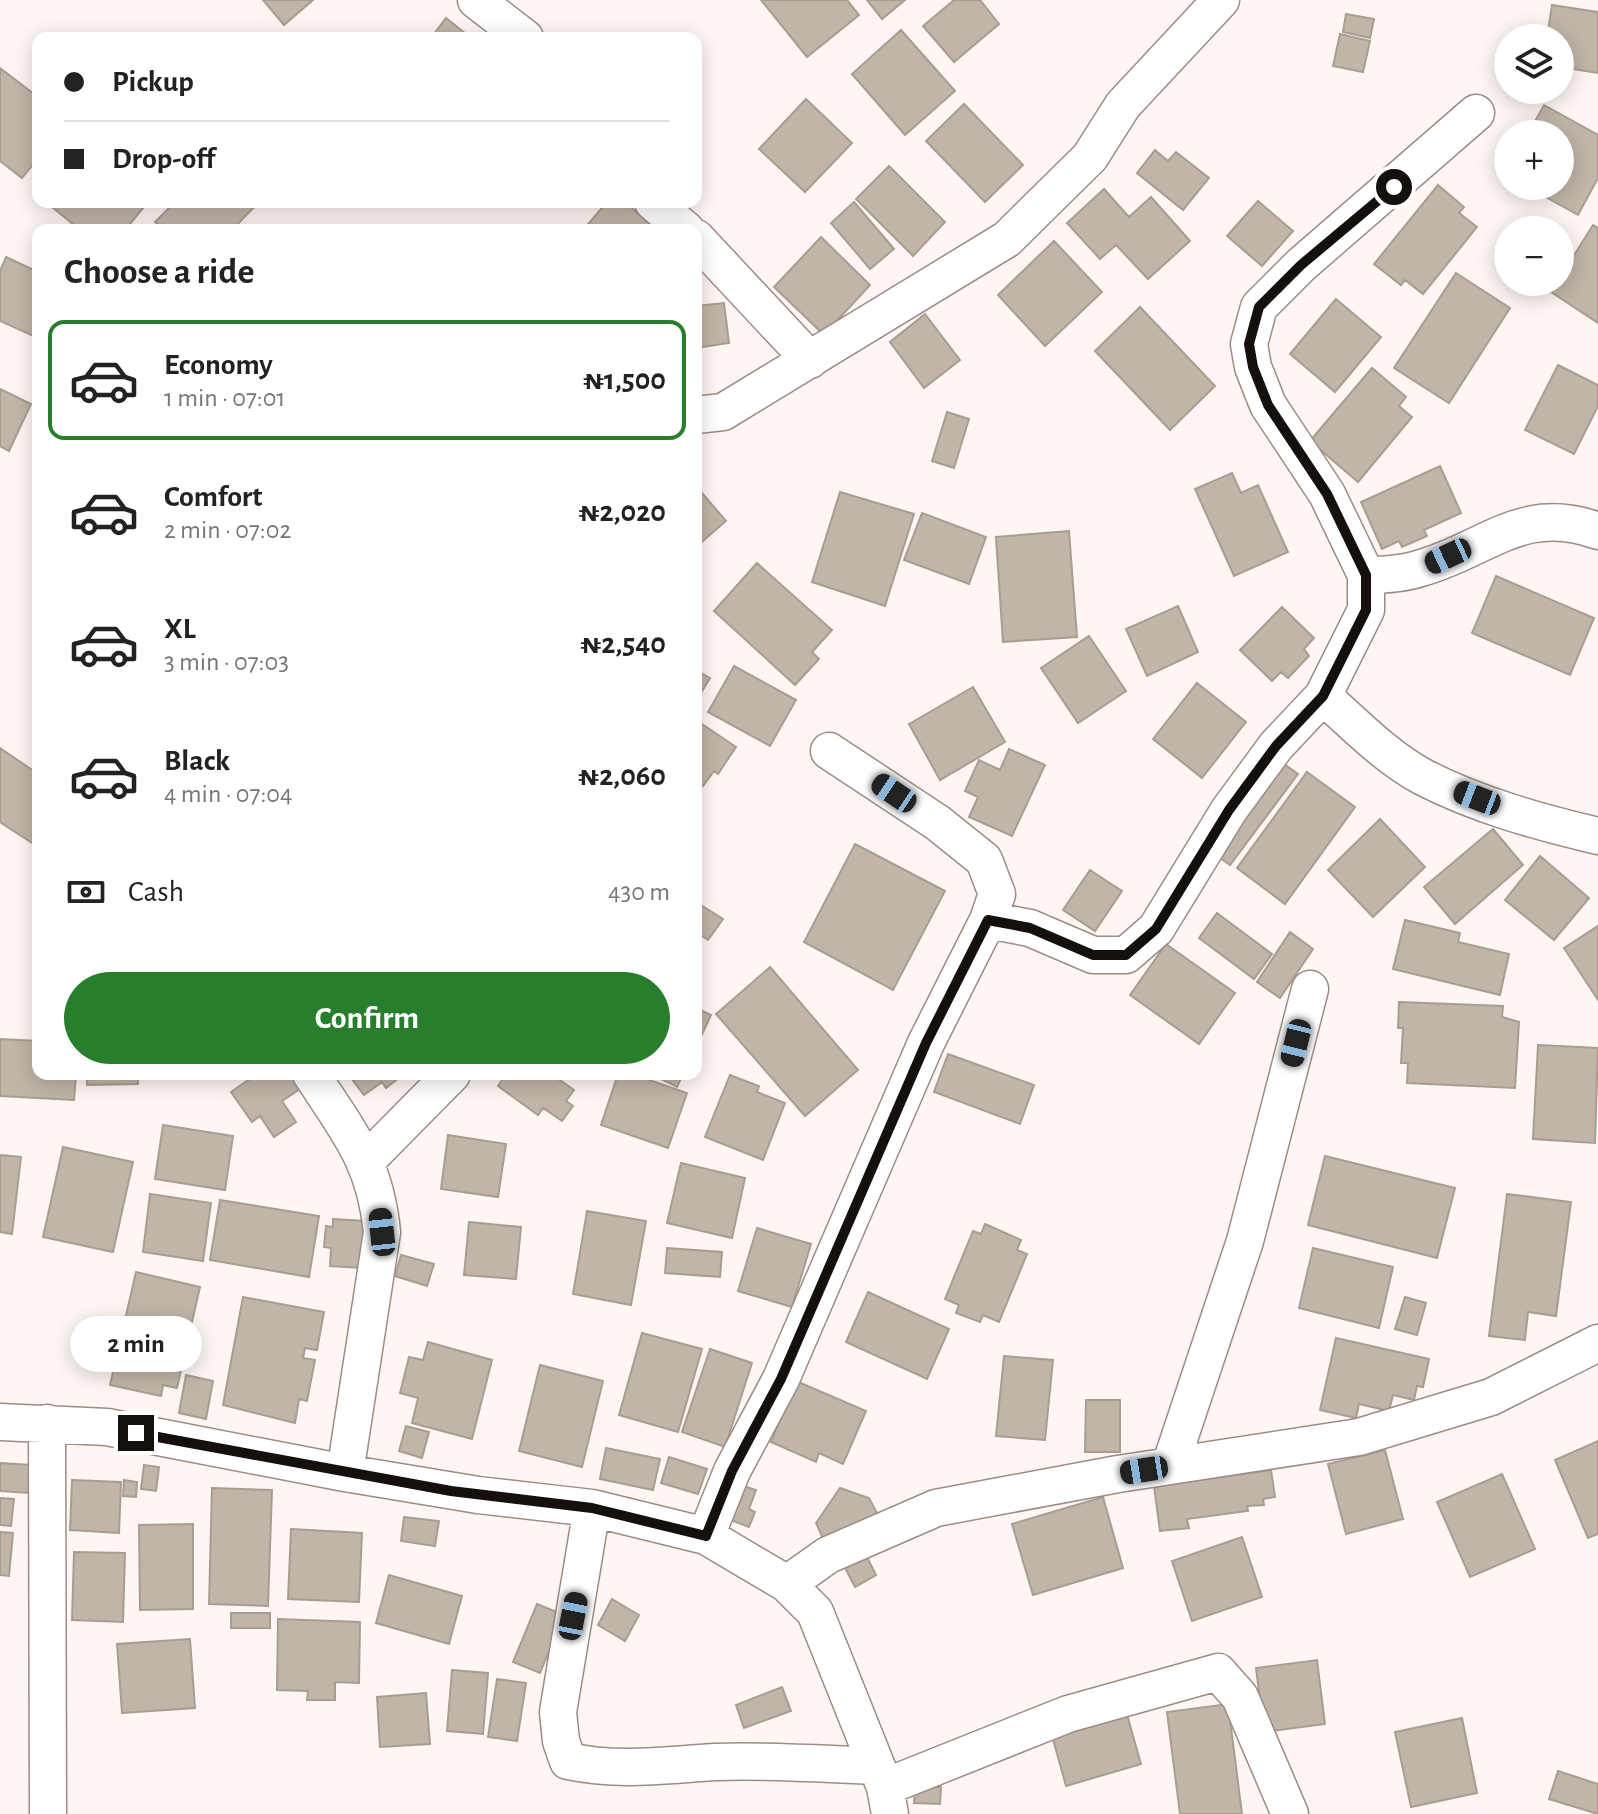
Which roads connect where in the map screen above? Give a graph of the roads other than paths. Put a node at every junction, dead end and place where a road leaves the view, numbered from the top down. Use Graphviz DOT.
graph roads {
  1 [pos="476,0"];
  2 [pos="1221,0"];
  3 [pos="517,32"];
  4 [pos="1476,113"];
  5 [pos="660,208"];
  6 [pos="679,224"];
  7 [pos="702,244"];
  8 [pos="810,360"];
  9 [pos="702,414"];
  10 [pos="1598,531"];
  11 [pos="1366,575"];
  12 [pos="1323,696"];
  13 [pos="829,751"];
  14 [pos="1598,836"];
  15 [pos="988,920"];
  16 [pos="1310,989"];
  17 [pos="315,1080"];
  18 [pos="446,1080"];
  19 [pos="366,1161"];
  20 [pos="1598,1343"];
  21 [pos="0,1422"];
  22 [pos="47,1423"];
  23 [pos="1170,1466"];
  24 [pos="345,1473"];
  25 [pos="592,1508"];
  26 [pos="706,1536"];
  27 [pos="787,1584"];
  28 [pos="884,1789"];
  29 [pos="48,1814"];
  30 [pos="1290,1814"];
  1 -- 3 [label="street"];
  2 -- 8 [label="street"];
  4 -- 11 [label="street"];
  5 -- 6 [label="street"];
  7 -- 8 [label="street"];
  8 -- 9 [label="street"];
  10 -- 11 [label="street"];
  11 -- 12 [label="street"];
  12 -- 14 [label="street"];
  12 -- 15 [label="street"];
  13 -- 15 [label="street"];
  15 -- 26 [label="street"];
  16 -- 23 [label="street"];
  17 -- 19 [label="street"];
  18 -- 19 [label="street"];
  19 -- 24 [label="street"];
  20 -- 23 [label="street"];
  21 -- 22 [label="street"];
  22 -- 24 [label="street"];
  22 -- 29 [label="street"];
  23 -- 27 [label="street"];
  24 -- 25 [label="street"];
  25 -- 26 [label="street"];
  25 -- 28 [label="street"];
  26 -- 27 [label="street"];
  27 -- 28 [label="street"];
  28 -- 30 [label="street"];
}
